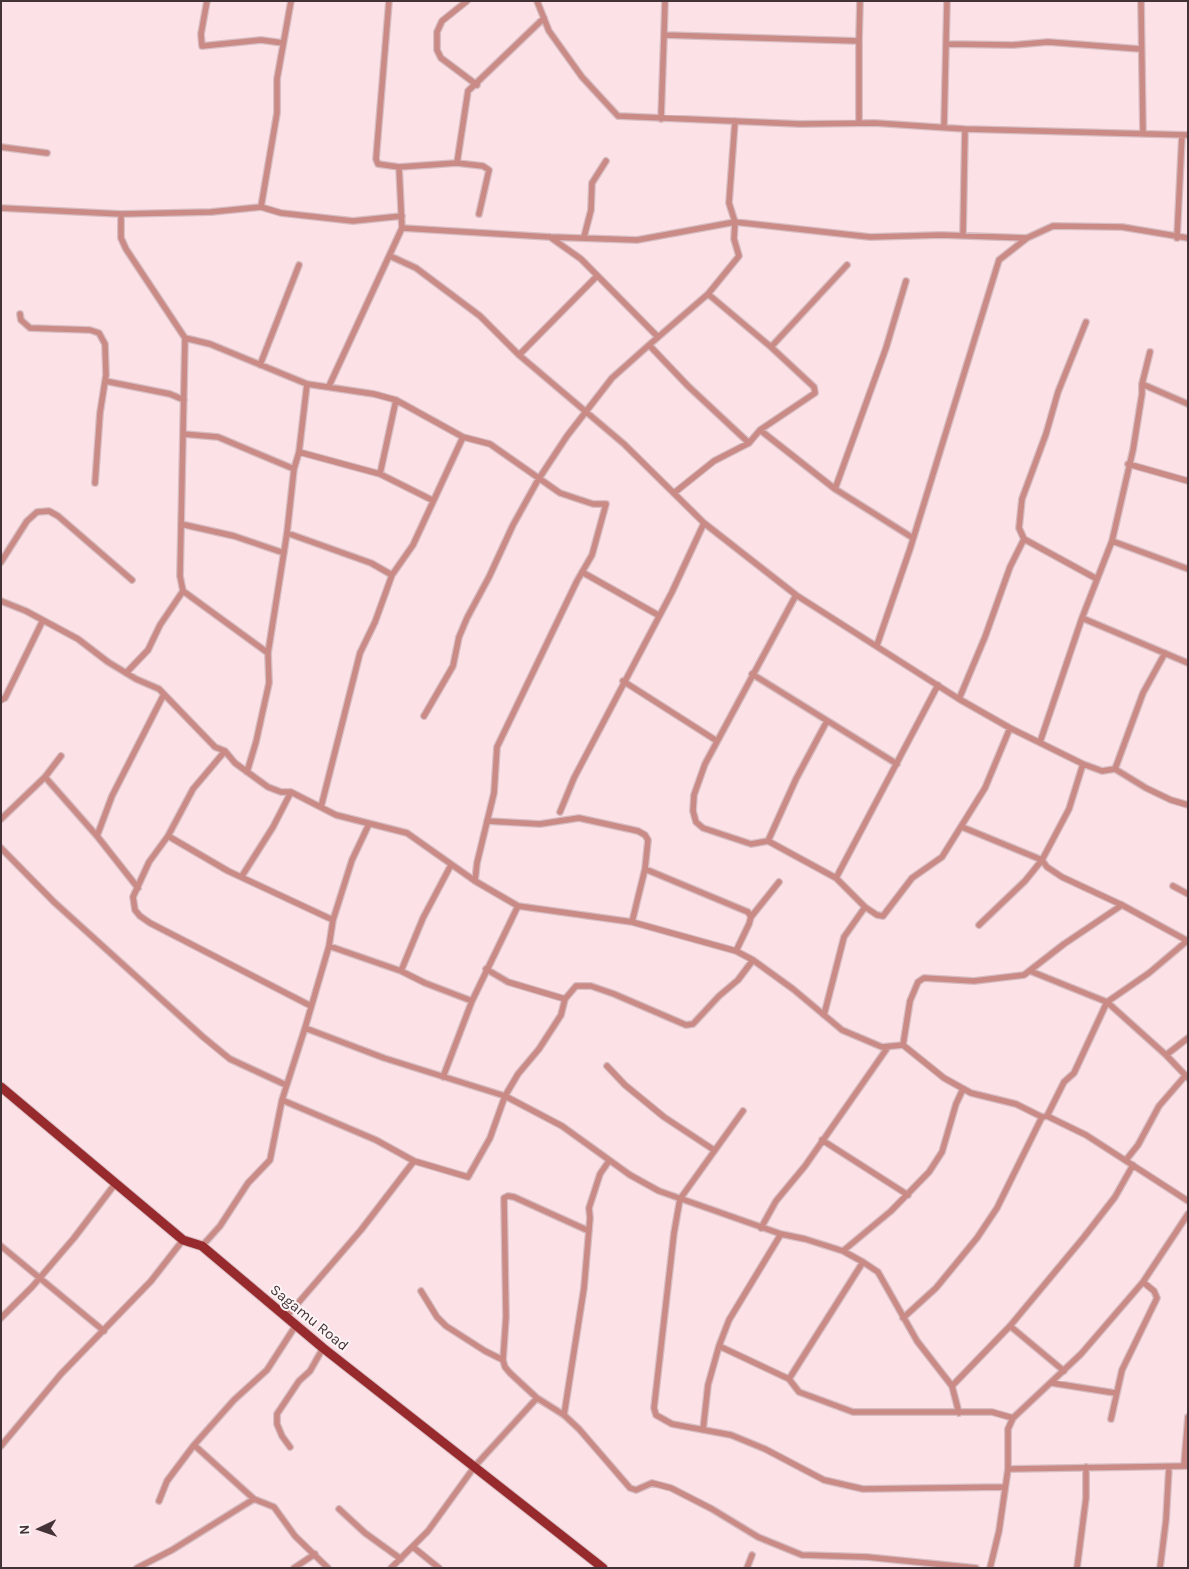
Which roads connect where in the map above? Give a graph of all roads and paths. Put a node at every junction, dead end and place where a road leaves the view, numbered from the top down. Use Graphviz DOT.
graph roads {
  1 [pos="207,1"];
  2 [pos="291,1"];
  3 [pos="389,1"];
  4 [pos="467,1"];
  5 [pos="537,1"];
  6 [pos="665,1"];
  7 [pos="860,1"];
  8 [pos="947,1"];
  9 [pos="1141,1"];
  10 [pos="544,18"];
  11 [pos="664,35"];
  12 [pos="859,41"];
  13 [pos="283,43"];
  14 [pos="946,44"];
  15 [pos="1140,50"];
  16 [pos="476,84"];
  17 [pos="661,119"];
  18 [pos="735,121"];
  19 [pos="859,123"];
  20 [pos="944,127"];
  21 [pos="966,129"];
  22 [pos="1142,134"];
  23 [pos="1185,135"];
  24 [pos="1,146"];
  25 [pos="47,153"];
  26 [pos="606,161"];
  27 [pos="457,163"];
  28 [pos="399,166"];
  29 [pos="261,207"];
  30 [pos="1,208"];
  31 [pos="121,214"];
  32 [pos="479,214"];
  33 [pos="402,216"];
  34 [pos="735,222"];
  35 [pos="402,228"];
  36 [pos="963,235"];
  37 [pos="550,237"];
  38 [pos="584,237"];
  39 [pos="1027,238"];
  40 [pos="1177,238"];
  41 [pos="1188,238"];
  42 [pos="390,256"];
  43 [pos="299,265"];
  44 [pos="847,265"];
  45 [pos="597,276"];
  46 [pos="906,281"];
  47 [pos="708,294"];
  48 [pos="20,314"];
  49 [pos="1086,322"];
  50 [pos="658,337"];
  51 [pos="185,338"];
  52 [pos="649,345"];
  53 [pos="771,347"];
  54 [pos="1150,352"];
  55 [pos="520,355"];
  56 [pos="260,365"];
  57 [pos="104,381"];
  58 [pos="307,384"];
  59 [pos="1142,384"];
  60 [pos="329,386"];
  61 [pos="184,400"];
  62 [pos="396,400"];
  63 [pos="1188,404"];
  64 [pos="586,412"];
  65 [pos="760,430"];
  66 [pos="183,434"];
  67 [pos="463,437"];
  68 [pos="750,443"];
  69 [pos="299,452"];
  70 [pos="1128,464"];
  71 [pos="294,469"];
  72 [pos="380,474"];
  73 [pos="538,480"];
  74 [pos="1188,480"];
  75 [pos="95,483"];
  76 [pos="835,489"];
  77 [pos="674,493"];
  78 [pos="432,500"];
  79 [pos="704,523"];
  80 [pos="181,524"];
  81 [pos="287,533"];
  82 [pos="913,538"];
  83 [pos="1024,539"];
  84 [pos="1112,541"];
  85 [pos="284,553"];
  86 [pos="1,562"];
  87 [pos="1188,569"];
  88 [pos="582,572"];
  89 [pos="392,575"];
  90 [pos="1097,579"];
  91 [pos="132,580"];
  92 [pos="183,592"];
  93 [pos="796,595"];
  94 [pos="1,601"];
  95 [pos="658,615"];
  96 [pos="1082,618"];
  97 [pos="43,620"];
  98 [pos="877,645"];
  99 [pos="268,653"];
  100 [pos="1165,653"];
  101 [pos="1188,663"];
  102 [pos="126,673"];
  103 [pos="752,674"];
  104 [pos="624,681"];
  105 [pos="938,685"];
  106 [pos="164,694"];
  107 [pos="2,698"];
  108 [pos="959,699"];
  109 [pos="424,716"];
  110 [pos="827,721"];
  111 [pos="1010,728"];
  112 [pos="717,742"];
  113 [pos="1040,742"];
  114 [pos="225,751"];
  115 [pos="61,756"];
  116 [pos="897,764"];
  117 [pos="1083,764"];
  118 [pos="1115,769"];
  119 [pos="246,772"];
  120 [pos="45,778"];
  121 [pos="291,792"];
  122 [pos="1188,805"];
  123 [pos="322,807"];
  124 [pos="560,812"];
  125 [pos="1,819"];
  126 [pos="487,821"];
  127 [pos="369,824"];
  128 [pos="962,827"];
  129 [pos="97,836"];
  130 [pos="168,836"];
  131 [pos="768,841"];
  132 [pos="1,848"];
  133 [pos="1042,860"];
  134 [pos="451,865"];
  135 [pos="645,869"];
  136 [pos="242,876"];
  137 [pos="836,878"];
  138 [pos="474,881"];
  139 [pos="779,882"];
  140 [pos="1173,886"];
  141 [pos="138,888"];
  142 [pos="1188,894"];
  143 [pos="1122,905"];
  144 [pos="518,906"];
  145 [pos="866,907"];
  146 [pos="751,917"];
  147 [pos="333,920"];
  148 [pos="632,922"];
  149 [pos="979,925"];
  150 [pos="1188,941"];
  151 [pos="328,946"];
  152 [pos="736,951"];
  153 [pos="753,960"];
  154 [pos="486,969"];
  155 [pos="401,971"];
  156 [pos="1030,971"];
  157 [pos="565,999"];
  158 [pos="472,1001"];
  159 [pos="1107,1002"];
  160 [pos="311,1006"];
  161 [pos="824,1015"];
  162 [pos="305,1028"];
  163 [pos="1188,1038"];
  164 [pos="903,1045"];
  165 [pos="888,1047"];
  166 [pos="1166,1055"];
  167 [pos="606,1066"];
  168 [pos="443,1077"];
  169 [pos="1186,1077"];
  170 [pos="286,1085"];
  171 [pos="1,1087"];
  172 [pos="963,1089"];
  173 [pos="506,1096"];
  174 [pos="282,1100"];
  175 [pos="742,1111"];
  176 [pos="1044,1117"];
  177 [pos="822,1140"];
  178 [pos="714,1150"];
  179 [pos="1126,1160"];
  180 [pos="414,1161"];
  181 [pos="609,1161"];
  182 [pos="1133,1165"];
  183 [pos="114,1184"];
  184 [pos="908,1194"];
  185 [pos="680,1200"];
  186 [pos="1188,1201"];
  187 [pos="1188,1214"];
  188 [pos="761,1228"];
  189 [pos="589,1231"];
  190 [pos="781,1234"];
  191 [pos="183,1240"];
  192 [pos="1,1246"];
  193 [pos="202,1246"];
  194 [pos="843,1251"];
  195 [pos="863,1262"];
  196 [pos="40,1278"];
  197 [pos="1143,1282"];
  198 [pos="421,1291"];
  199 [pos="286,1317"];
  200 [pos="1,1318"];
  201 [pos="904,1318"];
  202 [pos="296,1325"];
  203 [pos="1010,1326"];
  204 [pos="104,1331"];
  205 [pos="718,1346"];
  206 [pos="324,1348"];
  207 [pos="503,1360"];
  208 [pos="1064,1371"];
  209 [pos="789,1379"];
  210 [pos="1052,1383"];
  211 [pos="952,1386"];
  212 [pos="1115,1393"];
  213 [pos="537,1398"];
  214 [pos="959,1413"];
  215 [pos="564,1415"];
  216 [pos="1188,1417"];
  217 [pos="1013,1418"];
  218 [pos="1111,1419"];
  219 [pos="702,1430"];
  220 [pos="194,1445"];
  221 [pos="1,1446"];
  222 [pos="290,1446"];
  223 [pos="475,1466"];
  224 [pos="1186,1466"];
  225 [pos="1086,1467"];
  226 [pos="1169,1467"];
  227 [pos="1008,1469"];
  228 [pos="1004,1487"];
  229 [pos="254,1499"];
  230 [pos="159,1501"];
  231 [pos="339,1510"];
  232 [pos="413,1547"];
  233 [pos="314,1554"];
  234 [pos="752,1555"];
  235 [pos="401,1559"];
  236 [pos="137,1568"];
  237 [pos="294,1568"];
  238 [pos="328,1568"];
  239 [pos="391,1568"];
  240 [pos="439,1568"];
  241 [pos="603,1568"];
  242 [pos="747,1568"];
  243 [pos="976,1568"];
  244 [pos="990,1568"];
  245 [pos="1077,1568"];
  246 [pos="1160,1568"];
  1 -- 13 [label="street"];
  2 -- 13 [label="street"];
  3 -- 28 [label="street"];
  4 -- 16 [label="street"];
  5 -- 10 [label="street"];
  6 -- 11 [label="street"];
  7 -- 12 [label="street"];
  8 -- 14 [label="street"];
  9 -- 15 [label="street"];
  10 -- 16 [label="street"];
  10 -- 17 [label="street"];
  11 -- 12 [label="street"];
  11 -- 17 [label="street"];
  12 -- 19 [label="street"];
  13 -- 29 [label="street"];
  14 -- 15 [label="street"];
  14 -- 20 [label="street"];
  15 -- 22 [label="street"];
  16 -- 27 [label="street"];
  17 -- 18 [label="street"];
  18 -- 19 [label="street"];
  18 -- 34 [label="street"];
  19 -- 20 [label="street"];
  20 -- 21 [label="street"];
  21 -- 22 [label="street"];
  21 -- 36 [label="street"];
  22 -- 23 [label="street"];
  23 -- 40 [label="street"];
  24 -- 25 [label="street"];
  26 -- 38 [label="street"];
  27 -- 28 [label="street"];
  27 -- 32 [label="street"];
  28 -- 33 [label="street"];
  29 -- 31 [label="street"];
  29 -- 33 [label="street"];
  30 -- 31 [label="street"];
  31 -- 51 [label="street"];
  33 -- 35 [label="street"];
  34 -- 36 [label="street"];
  34 -- 38 [label="street"];
  34 -- 47 [label="street"];
  35 -- 37 [label="street"];
  35 -- 42 [label="street"];
  36 -- 39 [label="street"];
  37 -- 38 [label="street"];
  37 -- 45 [label="street"];
  39 -- 40 [label="street"];
  39 -- 82 [label="street"];
  40 -- 41 [label="street"];
  42 -- 55 [label="street"];
  42 -- 60 [label="street"];
  43 -- 56 [label="street"];
  44 -- 53 [label="street"];
  45 -- 50 [label="street"];
  45 -- 55 [label="street"];
  46 -- 76 [label="street"];
  47 -- 50 [label="street"];
  47 -- 53 [label="street"];
  48 -- 57 [label="street"];
  49 -- 83 [label="street"];
  50 -- 52 [label="street"];
  51 -- 56 [label="street"];
  51 -- 61 [label="street"];
  52 -- 64 [label="street"];
  52 -- 68 [label="street"];
  53 -- 65 [label="street"];
  54 -- 59 [label="street"];
  55 -- 64 [label="street"];
  56 -- 58 [label="street"];
  57 -- 61 [label="street"];
  57 -- 75 [label="street"];
  58 -- 60 [label="street"];
  58 -- 69 [label="street"];
  59 -- 63 [label="street"];
  59 -- 70 [label="street"];
  60 -- 62 [label="street"];
  61 -- 66 [label="street"];
  62 -- 67 [label="street"];
  62 -- 72 [label="street"];
  64 -- 73 [label="street"];
  64 -- 77 [label="street"];
  65 -- 68 [label="street"];
  65 -- 76 [label="street"];
  66 -- 71 [label="street"];
  66 -- 80 [label="street"];
  67 -- 73 [label="street"];
  67 -- 78 [label="street"];
  68 -- 77 [label="street"];
  69 -- 71 [label="street"];
  69 -- 72 [label="street"];
  70 -- 74 [label="street"];
  70 -- 84 [label="street"];
  71 -- 81 [label="street"];
  72 -- 78 [label="street"];
  73 -- 88 [label="street"];
  73 -- 109 [label="street"];
  76 -- 82 [label="street"];
  77 -- 79 [label="street"];
  78 -- 89 [label="street"];
  79 -- 93 [label="street"];
  79 -- 95 [label="street"];
  80 -- 85 [label="street"];
  80 -- 92 [label="street"];
  81 -- 85 [label="street"];
  81 -- 89 [label="street"];
  82 -- 98 [label="street"];
  83 -- 90 [label="street"];
  83 -- 108 [label="street"];
  84 -- 87 [label="street"];
  84 -- 90 [label="street"];
  85 -- 99 [label="street"];
  86 -- 91 [label="street"];
  88 -- 95 [label="street"];
  88 -- 126 [label="street"];
  89 -- 123 [label="street"];
  90 -- 96 [label="street"];
  92 -- 99 [label="street"];
  92 -- 102 [label="street"];
  93 -- 98 [label="street"];
  93 -- 103 [label="street"];
  94 -- 97 [label="street"];
  95 -- 104 [label="street"];
  96 -- 100 [label="street"];
  96 -- 113 [label="street"];
  97 -- 102 [label="street"];
  97 -- 107 [label="street"];
  98 -- 105 [label="street"];
  99 -- 119 [label="street"];
  100 -- 101 [label="street"];
  100 -- 118 [label="street"];
  102 -- 106 [label="street"];
  103 -- 110 [label="street"];
  103 -- 112 [label="street"];
  104 -- 112 [label="street"];
  104 -- 124 [label="street"];
  105 -- 108 [label="street"];
  105 -- 116 [label="street"];
  106 -- 114 [label="street"];
  106 -- 129 [label="street"];
  108 -- 111 [label="street"];
  110 -- 116 [label="street"];
  110 -- 131 [label="street"];
  111 -- 113 [label="street"];
  111 -- 128 [label="street"];
  112 -- 131 [label="street"];
  113 -- 117 [label="street"];
  114 -- 119 [label="street"];
  114 -- 130 [label="street"];
  115 -- 120 [label="street"];
  116 -- 137 [label="street"];
  117 -- 118 [label="street"];
  117 -- 133 [label="street"];
  118 -- 122 [label="street"];
  119 -- 121 [label="street"];
  120 -- 125 [label="street"];
  120 -- 129 [label="street"];
  121 -- 123 [label="street"];
  121 -- 136 [label="street"];
  123 -- 127 [label="street"];
  126 -- 135 [label="street"];
  126 -- 138 [label="street"];
  127 -- 134 [label="street"];
  127 -- 147 [label="street"];
  128 -- 133 [label="street"];
  128 -- 145 [label="street"];
  129 -- 141 [label="street"];
  130 -- 136 [label="street"];
  130 -- 141 [label="street"];
  131 -- 137 [label="street"];
  132 -- 170 [label="street"];
  133 -- 143 [label="street"];
  133 -- 149 [label="street"];
  134 -- 138 [label="street"];
  134 -- 155 [label="street"];
  135 -- 146 [label="street"];
  135 -- 148 [label="street"];
  136 -- 147 [label="street"];
  137 -- 145 [label="street"];
  138 -- 144 [label="street"];
  139 -- 146 [label="street"];
  140 -- 142 [label="street"];
  141 -- 160 [label="street"];
  143 -- 150 [label="street"];
  143 -- 156 [label="street"];
  144 -- 148 [label="street"];
  144 -- 154 [label="street"];
  145 -- 161 [label="street"];
  146 -- 152 [label="street"];
  147 -- 151 [label="street"];
  148 -- 152 [label="street"];
  150 -- 159 [label="street"];
  151 -- 155 [label="street"];
  151 -- 160 [label="street"];
  152 -- 153 [label="street"];
  153 -- 157 [label="street"];
  153 -- 161 [label="street"];
  154 -- 157 [label="street"];
  154 -- 158 [label="street"];
  155 -- 158 [label="street"];
  156 -- 159 [label="street"];
  156 -- 164 [label="street"];
  157 -- 173 [label="street"];
  158 -- 168 [label="street"];
  159 -- 166 [label="street"];
  159 -- 176 [label="street"];
  160 -- 162 [label="street"];
  161 -- 165 [label="street"];
  162 -- 168 [label="street"];
  162 -- 170 [label="street"];
  163 -- 166 [label="street"];
  164 -- 165 [label="street"];
  164 -- 172 [label="street"];
  165 -- 177 [label="street"];
  166 -- 169 [label="street"];
  167 -- 178 [label="street"];
  168 -- 173 [label="street"];
  169 -- 179 [label="street"];
  170 -- 174 [label="street"];
  171 -- 183 [label="highway, Sagamu Road"];
  172 -- 176 [label="street"];
  172 -- 184 [label="street"];
  173 -- 180 [label="street"];
  173 -- 181 [label="street"];
  174 -- 180 [label="street"];
  174 -- 193 [label="street"];
  175 -- 178 [label="street"];
  176 -- 179 [label="street"];
  176 -- 201 [label="street"];
  177 -- 184 [label="street"];
  177 -- 188 [label="street"];
  178 -- 185 [label="street"];
  179 -- 182 [label="street"];
  180 -- 199 [label="street"];
  181 -- 185 [label="street"];
  181 -- 189 [label="street"];
  182 -- 186 [label="street"];
  182 -- 203 [label="street"];
  183 -- 191 [label="highway, Sagamu Road"];
  183 -- 196 [label="street"];
  184 -- 194 [label="street"];
  185 -- 188 [label="street"];
  185 -- 219 [label="street"];
  187 -- 197 [label="street"];
  188 -- 190 [label="street"];
  189 -- 207 [label="street"];
  189 -- 215 [label="street"];
  190 -- 194 [label="street"];
  190 -- 205 [label="street"];
  191 -- 193 [label="highway, Sagamu Road"];
  191 -- 204 [label="street"];
  192 -- 196 [label="street"];
  193 -- 199 [label="highway, Sagamu Road"];
  194 -- 195 [label="street"];
  195 -- 201 [label="street"];
  195 -- 209 [label="street"];
  196 -- 200 [label="street"];
  196 -- 204 [label="street"];
  197 -- 208 [label="street"];
  197 -- 212 [label="street"];
  198 -- 207 [label="street"];
  199 -- 202 [label="highway, Sagamu Road"];
  201 -- 211 [label="street"];
  202 -- 206 [label="highway, Sagamu Road"];
  202 -- 220 [label="street"];
  203 -- 208 [label="street"];
  203 -- 211 [label="street"];
  204 -- 221 [label="street"];
  205 -- 209 [label="street"];
  205 -- 219 [label="street"];
  206 -- 222 [label="street"];
  206 -- 223 [label="highway, Sagamu Road"];
  207 -- 213 [label="street"];
  208 -- 210 [label="street"];
  209 -- 214 [label="street"];
  210 -- 212 [label="street"];
  210 -- 217 [label="street"];
  211 -- 214 [label="street"];
  212 -- 218 [label="street"];
  213 -- 215 [label="street"];
  213 -- 223 [label="street"];
  214 -- 217 [label="street"];
  215 -- 243 [label="street"];
  216 -- 224 [label="street"];
  217 -- 227 [label="street"];
  219 -- 228 [label="street"];
  220 -- 229 [label="street"];
  220 -- 230 [label="street"];
  223 -- 232 [label="street"];
  223 -- 241 [label="highway, Sagamu Road"];
  224 -- 226 [label="street"];
  225 -- 226 [label="street"];
  225 -- 227 [label="street"];
  225 -- 245 [label="street"];
  226 -- 246 [label="street"];
  227 -- 228 [label="street"];
  228 -- 244 [label="street"];
  229 -- 233 [label="street"];
  229 -- 236 [label="street"];
  231 -- 235 [label="street"];
  232 -- 235 [label="street"];
  232 -- 240 [label="street"];
  233 -- 237 [label="street"];
  233 -- 238 [label="street"];
  234 -- 242 [label="street"];
  235 -- 239 [label="street"];
}
